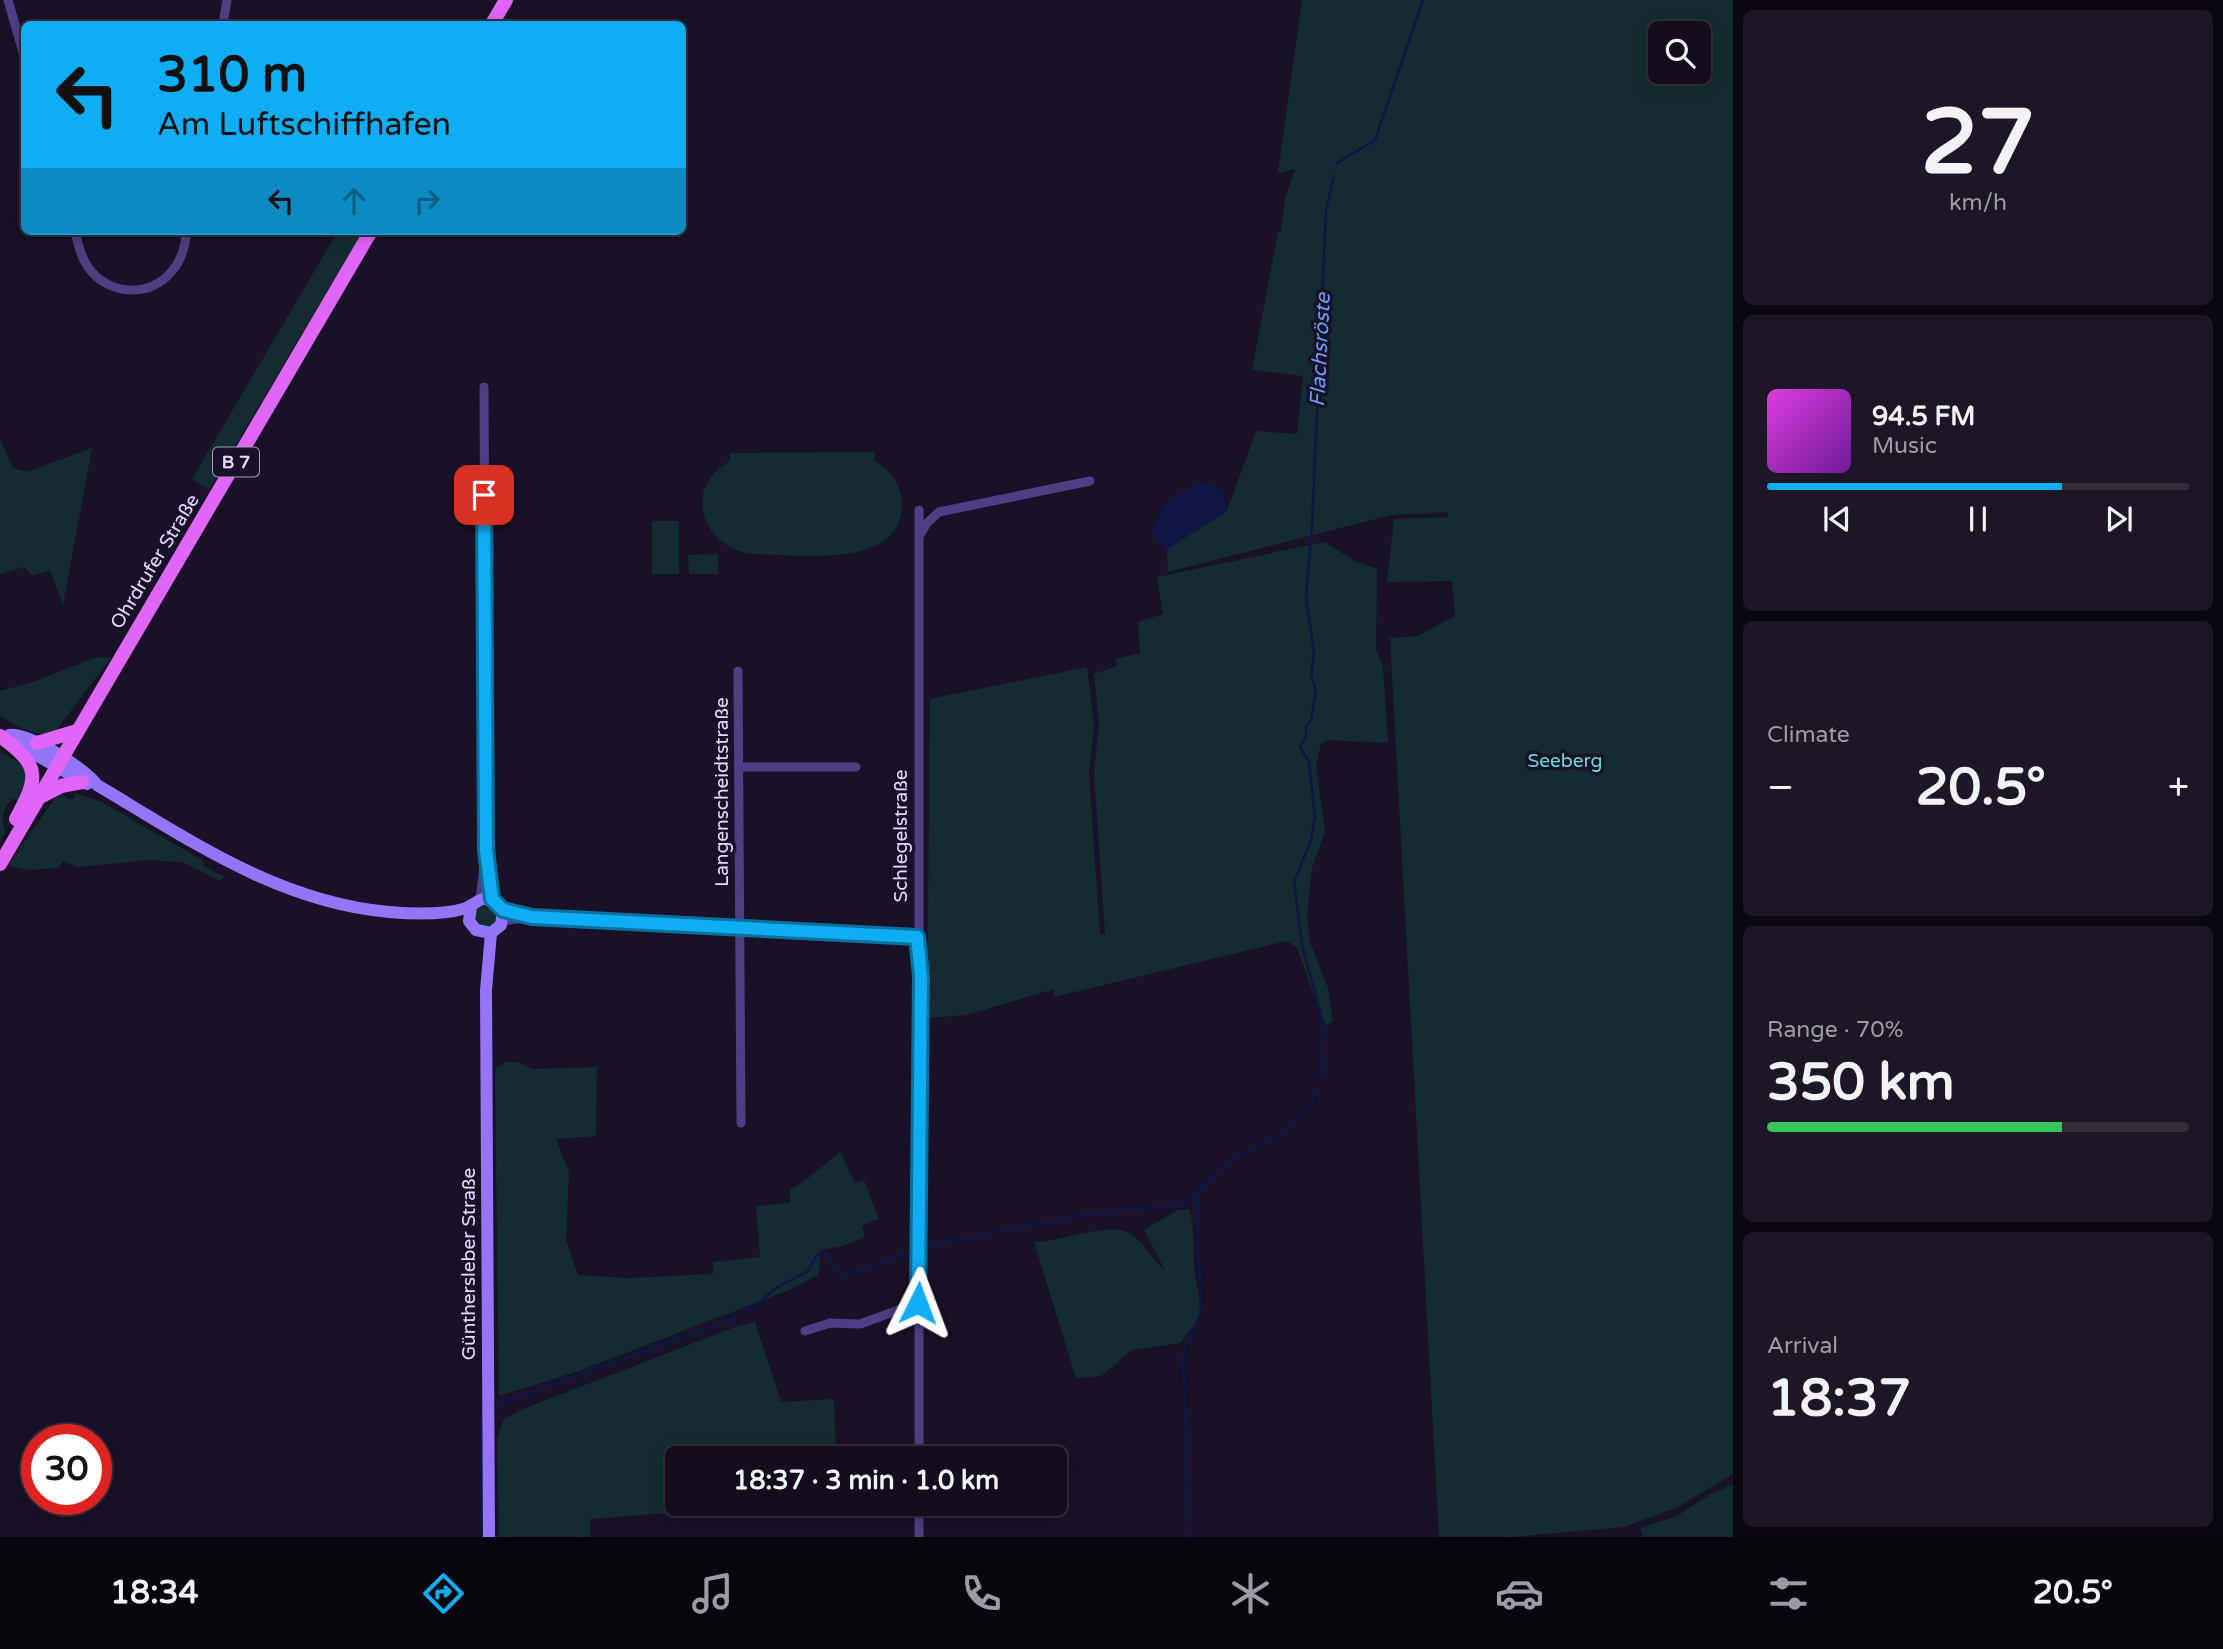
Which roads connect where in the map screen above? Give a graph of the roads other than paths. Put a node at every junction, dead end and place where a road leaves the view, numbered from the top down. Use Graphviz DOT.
graph roads {
  1 [pos="8,0"];
  2 [pos="227,0"];
  3 [pos="506,0"];
  4 [pos="224,21"];
  5 [pos="494,21"];
  6 [pos="21,45"];
  7 [pos="76,235"];
  8 [pos="186,235"];
  9 [pos="369,235"];
  10 [pos="484,387"];
  11 [pos="1090,481"];
  12 [pos="919,510"];
  13 [pos="919,538"];
  14 [pos="738,671"];
  15 [pos="77,730"];
  16 [pos="3,734"];
  17 [pos="37,743"];
  18 [pos="59,762"];
  19 [pos="739,767"];
  20 [pos="856,767"];
  21 [pos="90,784"];
  22 [pos="40,797"];
  23 [pos="10,847"];
  24 [pos="0,864"];
  25 [pos="481,901"];
  26 [pos="422,913"];
  27 [pos="503,916"];
  28 [pos="469,921"];
  29 [pos="740,926"];
  30 [pos="486,933"];
  31 [pos="917,937"];
  32 [pos="741,1123"];
  33 [pos="918,1303"];
  34 [pos="805,1331"];
  35 [pos="919,1446"];
  36 [pos="919,1516"];
  37 [pos="489,1537"];
  38 [pos="919,1537"];
  1 -- 6 [label="street"];
  2 -- 4 [label="street"];
  3 -- 5 [label="main road"];
  7 -- 8 [label="street"];
  9 -- 15 [label="main road, Ohrdrufer Straße / B 7"];
  10 -- 25 [label="street"];
  11 -- 13 [label="street"];
  12 -- 13 [label="street, Schlegelstraße"];
  13 -- 31 [label="street, Schlegelstraße"];
  14 -- 19 [label="street, Langenscheidtstraße"];
  15 -- 17 [label="main road"];
  15 -- 18 [label="main road, Ohrdrufer Straße / B 7"];
  16 -- 17 [label="main road"];
  16 -- 18 [label="main road"];
  16 -- 23 [label="main road"];
  17 -- 18 [label="main road"];
  18 -- 21 [label="main road"];
  18 -- 22 [label="main road, B 7"];
  19 -- 20 [label="street"];
  19 -- 29 [label="street, Langenscheidtstraße"];
  21 -- 22 [label="main road"];
  21 -- 26 [label="main road"];
  22 -- 23 [label="main road, B 7"];
  23 -- 24 [label="main road, B 7"];
  25 -- 26 [label="main road"];
  25 -- 27 [label="main road"];
  25 -- 28 [label="main road"];
  26 -- 28 [label="main road"];
  27 -- 29 [label="street"];
  27 -- 30 [label="main road"];
  28 -- 30 [label="main road"];
  29 -- 31 [label="street"];
  29 -- 32 [label="street, Langenscheidtstraße"];
  30 -- 37 [label="main road, Günthersleber Straße"];
  31 -- 33 [label="street, Schlegelstraße"];
  33 -- 34 [label="street"];
  33 -- 35 [label="street, Schlegelstraße"];
  36 -- 38 [label="street"];
}
